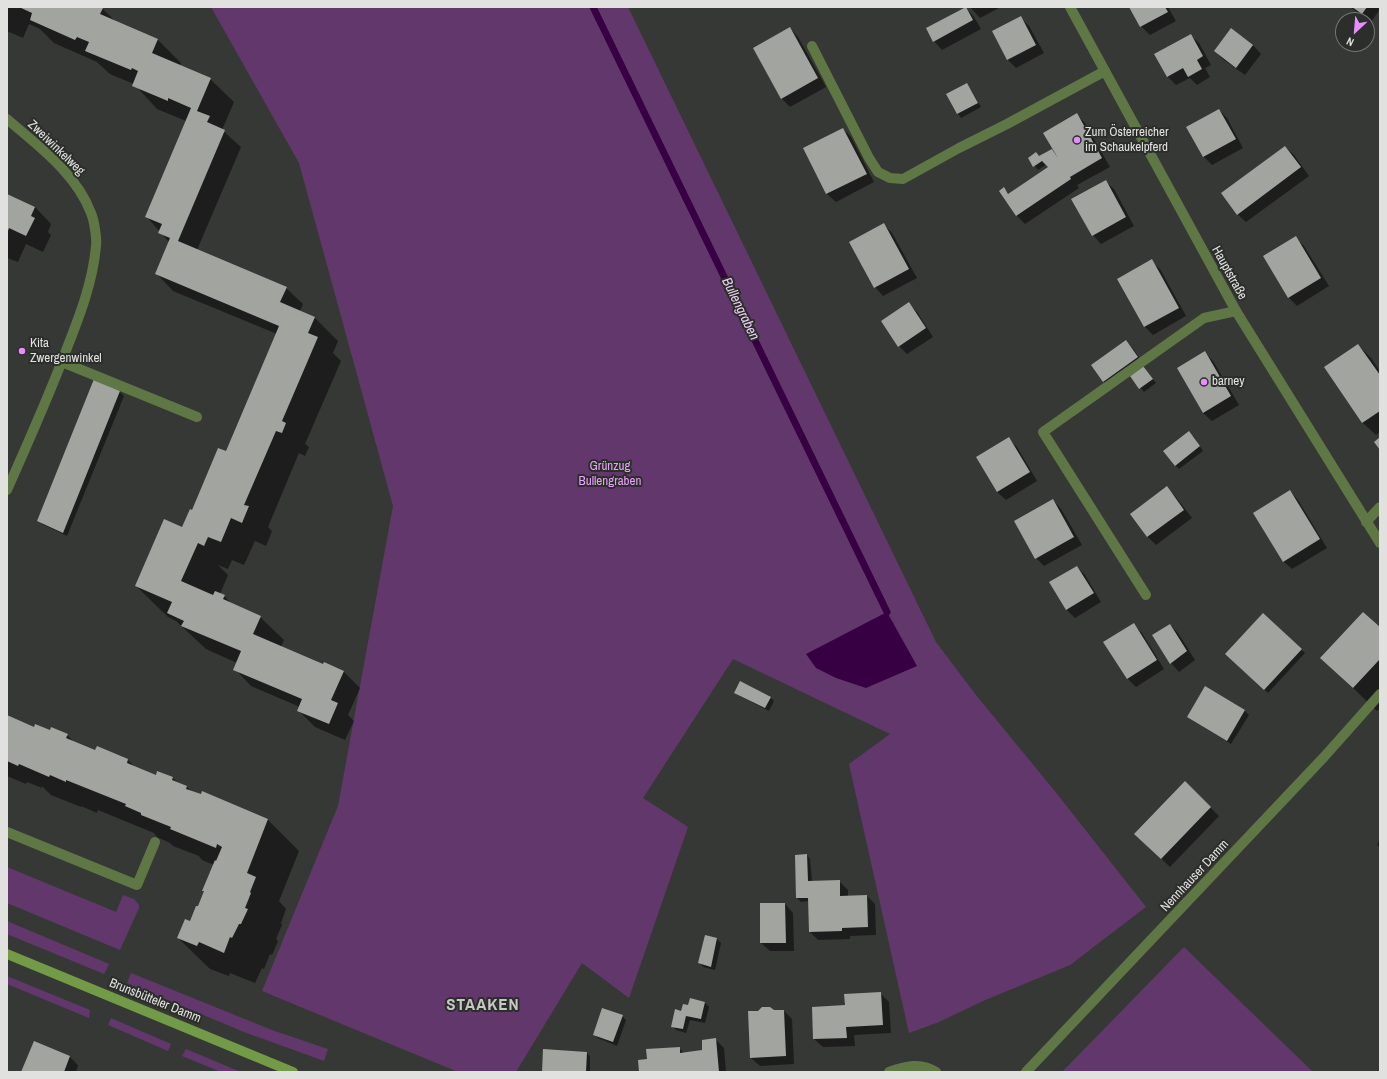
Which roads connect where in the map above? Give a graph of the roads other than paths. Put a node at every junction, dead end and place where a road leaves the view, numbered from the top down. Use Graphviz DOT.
graph roads {
  1 [pos="1070,7"];
  2 [pos="812,46"];
  3 [pos="1104,71"];
  4 [pos="7,119"];
  5 [pos="1236,311"];
  6 [pos="62,362"];
  7 [pos="197,417"];
  8 [pos="7,489"];
  9 [pos="1380,507"];
  10 [pos="1366,522"];
  11 [pos="1380,543"];
  12 [pos="1146,595"];
  13 [pos="1380,694"];
  14 [pos="7,832"];
  15 [pos="155,842"];
  16 [pos="7,954"];
  17 [pos="293,1072"];
  18 [pos="889,1072"];
  19 [pos="936,1072"];
  20 [pos="1026,1072"];
  1 -- 3 [label="street, Hauptstraße"];
  2 -- 3 [label="street"];
  3 -- 5 [label="street, Hauptstraße"];
  4 -- 6 [label="street, Zweiwinkelweg"];
  5 -- 10 [label="street, Hauptstraße"];
  5 -- 12 [label="street"];
  6 -- 7 [label="street"];
  6 -- 8 [label="street, Zweiwinkelweg"];
  9 -- 10 [label="street"];
  10 -- 11 [label="street, Hauptstraße"];
  13 -- 20 [label="street, Nennhauser Damm"];
  14 -- 15 [label="street"];
  16 -- 17 [label="main road, Brunsbütteler Damm"];
  18 -- 19 [label="street"];
}
